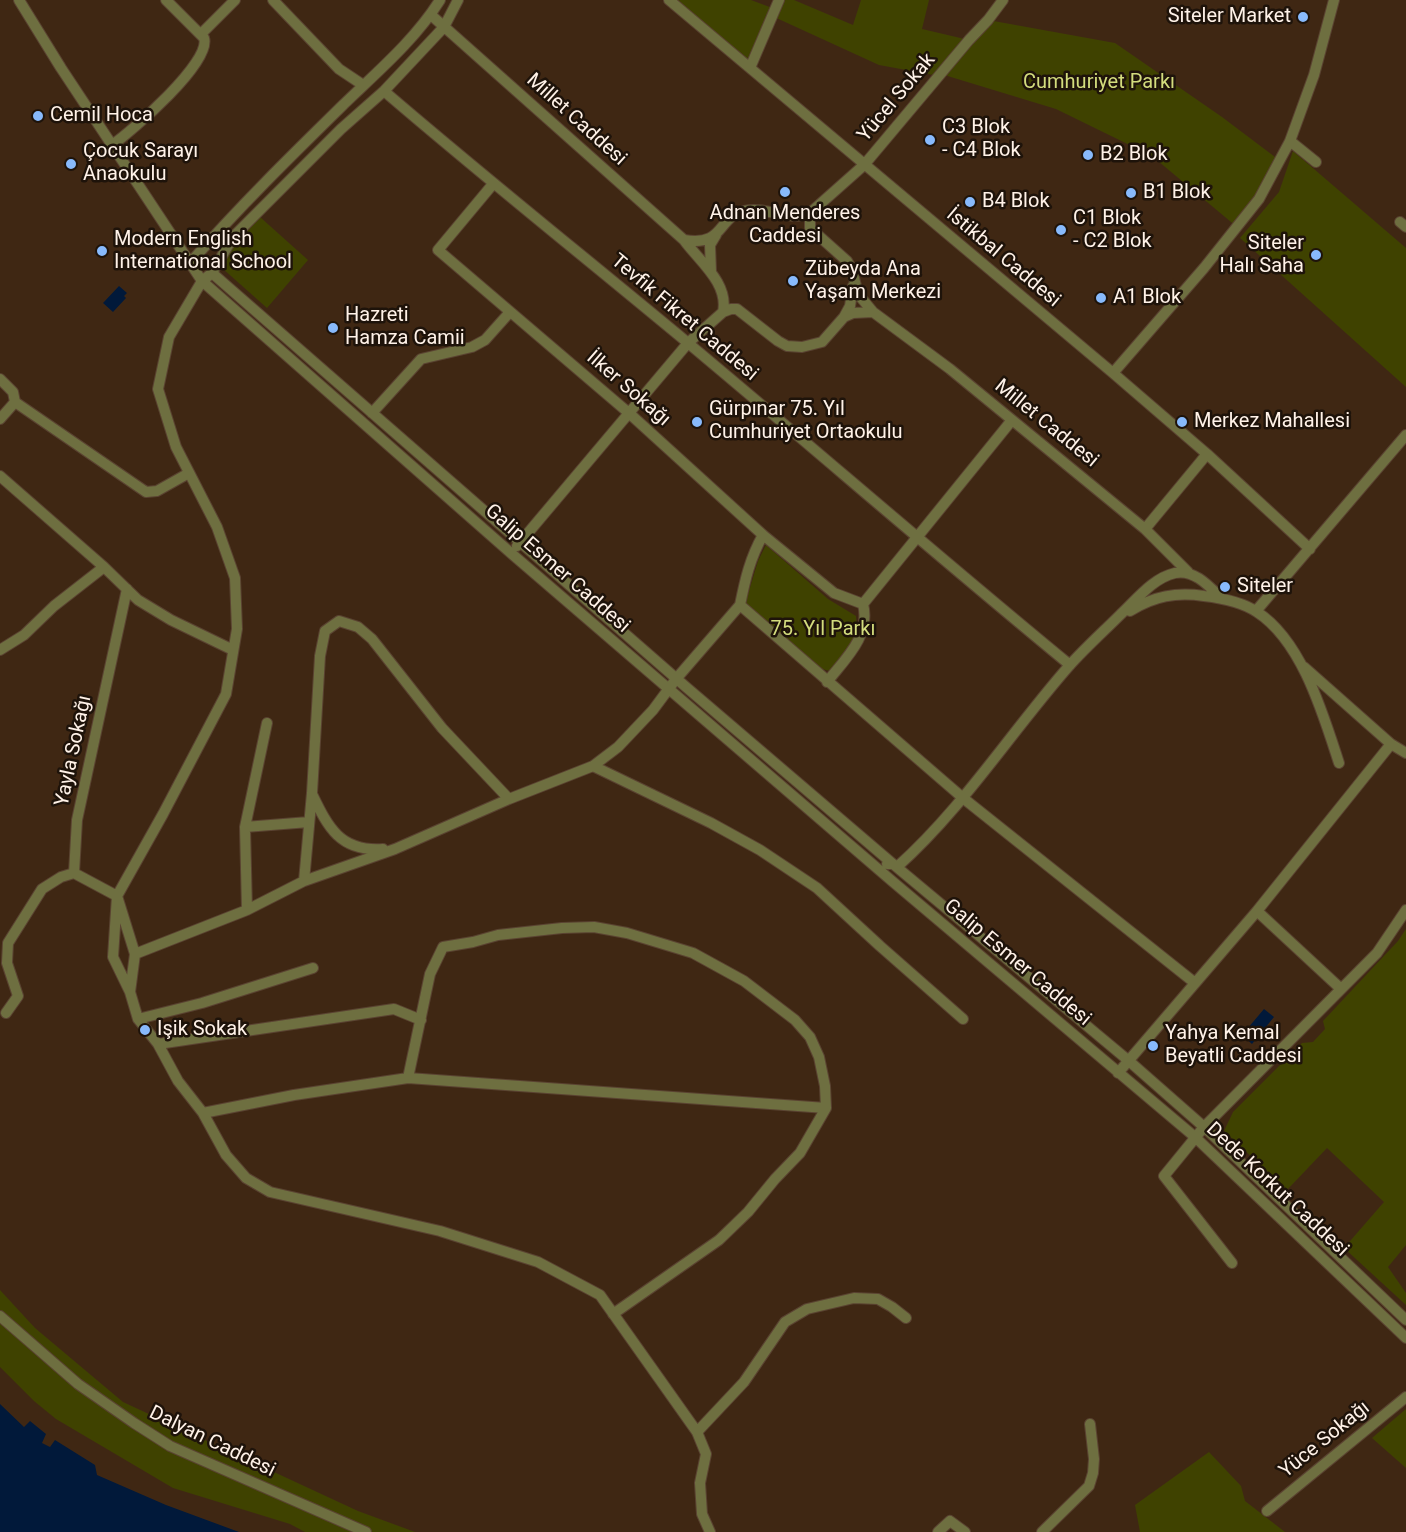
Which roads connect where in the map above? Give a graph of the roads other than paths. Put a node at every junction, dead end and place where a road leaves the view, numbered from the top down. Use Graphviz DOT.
graph roads {
  1 [pos="166,0"];
  2 [pos="235,0"];
  3 [pos="440,0"];
  4 [pos="458,0"];
  5 [pos="669,0"];
  6 [pos="779,0"];
  7 [pos="1004,0"];
  8 [pos="1334,0"];
  9 [pos="21,1"];
  10 [pos="278,2"];
  11 [pos="431,15"];
  12 [pos="444,27"];
  13 [pos="201,34"];
  14 [pos="750,68"];
  15 [pos="363,86"];
  16 [pos="384,91"];
  17 [pos="1290,141"];
  18 [pos="112,145"];
  19 [pos="1316,162"];
  20 [pos="864,165"];
  21 [pos="493,184"];
  22 [pos="810,213"];
  23 [pos="792,216"];
  24 [pos="812,231"];
  25 [pos="716,235"];
  26 [pos="684,240"];
  27 [pos="190,263"];
  28 [pos="212,273"];
  29 [pos="712,274"];
  30 [pos="202,281"];
  31 [pos="854,281"];
  32 [pos="722,291"];
  33 [pos="737,309"];
  34 [pos="510,312"];
  35 [pos="723,312"];
  36 [pos="873,312"];
  37 [pos="844,317"];
  38 [pos="688,343"];
  39 [pos="1113,373"];
  40 [pos="0,379"];
  41 [pos="15,402"];
  42 [pos="372,413"];
  43 [pos="630,414"];
  44 [pos="0,419"];
  45 [pos="1012,420"];
  46 [pos="1406,435"];
  47 [pos="1207,454"];
  48 [pos="189,473"];
  49 [pos="0,476"];
  50 [pos="1146,530"];
  51 [pos="763,535"];
  52 [pos="916,538"];
  53 [pos="520,542"];
  54 [pos="1310,549"];
  55 [pos="512,554"];
  56 [pos="104,567"];
  57 [pos="1188,572"];
  58 [pos="127,590"];
  59 [pos="1221,598"];
  60 [pos="863,604"];
  61 [pos="740,605"];
  62 [pos="1256,611"];
  63 [pos="1114,621"];
  64 [pos="0,650"];
  65 [pos="233,650"];
  66 [pos="1070,665"];
  67 [pos="1302,665"];
  68 [pos="676,679"];
  69 [pos="827,682"];
  70 [pos="669,688"];
  71 [pos="267,723"];
  72 [pos="1391,744"];
  73 [pos="1406,753"];
  74 [pos="1338,763"];
  75 [pos="593,766"];
  76 [pos="312,794"];
  77 [pos="963,798"];
  78 [pos="509,799"];
  79 [pos="309,822"];
  80 [pos="245,827"];
  81 [pos="395,849"];
  82 [pos="897,868"];
  83 [pos="74,873"];
  84 [pos="888,877"];
  85 [pos="304,881"];
  86 [pos="117,896"];
  87 [pos="247,910"];
  88 [pos="1406,910"];
  89 [pos="1257,911"];
  90 [pos="135,954"];
  91 [pos="313,968"];
  92 [pos="1195,983"];
  93 [pos="1341,988"];
  94 [pos="130,992"];
  95 [pos="6,1013"];
  96 [pos="138,1019"];
  97 [pos="963,1019"];
  98 [pos="421,1020"];
  99 [pos="158,1044"];
  100 [pos="1129,1061"];
  101 [pos="1119,1073"];
  102 [pos="408,1078"];
  103 [pos="826,1108"];
  104 [pos="203,1113"];
  105 [pos="1204,1127"];
  106 [pos="1195,1137"];
  107 [pos="1232,1263"];
  108 [pos="613,1314"];
  109 [pos="0,1316"];
  110 [pos="906,1318"];
  111 [pos="1406,1320"];
  112 [pos="1406,1338"];
  113 [pos="1406,1397"];
  114 [pos="1090,1424"];
  115 [pos="697,1432"];
  116 [pos="1267,1511"];
  117 [pos="366,1532"];
  118 [pos="710,1532"];
  119 [pos="938,1532"];
  120 [pos="965,1532"];
  121 [pos="1042,1532"];
  1 -- 13 [label="street"];
  2 -- 13 [label="street"];
  3 -- 11 [label="street"];
  4 -- 12 [label="street"];
  5 -- 14 [label="street, İstikbal Caddesi"];
  6 -- 14 [label="street"];
  7 -- 20 [label="street, Yücel Sokak"];
  8 -- 17 [label="street"];
  9 -- 18 [label="street, Galip Esmer Caddesi"];
  10 -- 15 [label="street"];
  11 -- 12 [label="street, Millet Caddesi"];
  11 -- 15 [label="street"];
  12 -- 16 [label="street"];
  12 -- 26 [label="street, Millet Caddesi"];
  13 -- 18 [label="street"];
  14 -- 20 [label="street, İstikbal Caddesi"];
  15 -- 27 [label="street"];
  16 -- 21 [label="street, Tevfik Fikret Caddesi"];
  16 -- 28 [label="street"];
  17 -- 19 [label="street"];
  17 -- 39 [label="street"];
  18 -- 27 [label="street, Galip Esmer Caddesi"];
  20 -- 22 [label="street, Yücel Sokak"];
  20 -- 39 [label="street, İstikbal Caddesi"];
  21 -- 34 [label="street, İlker Sokağı"];
  21 -- 38 [label="street, Tevfik Fikret Caddesi"];
  22 -- 23 [label="street"];
  22 -- 24 [label="street"];
  23 -- 24 [label="street"];
  23 -- 25 [label="street"];
  24 -- 31 [label="street"];
  25 -- 26 [label="street"];
  25 -- 29 [label="street"];
  26 -- 29 [label="street, Millet Caddesi"];
  27 -- 30 [label="street, Galip Esmer Caddesi"];
  28 -- 30 [label="street"];
  28 -- 42 [label="street, Dede Korkut Caddesi"];
  29 -- 32 [label="street"];
  30 -- 48 [label="street"];
  30 -- 55 [label="street, Galip Esmer Caddesi"];
  31 -- 36 [label="street, Millet Caddesi"];
  31 -- 37 [label="street"];
  32 -- 33 [label="street"];
  32 -- 35 [label="street"];
  33 -- 35 [label="street"];
  33 -- 37 [label="street"];
  34 -- 42 [label="street"];
  34 -- 43 [label="street, İlker Sokağı"];
  35 -- 38 [label="street"];
  36 -- 37 [label="street"];
  36 -- 45 [label="street, Millet Caddesi"];
  38 -- 43 [label="street"];
  38 -- 52 [label="street, Tevfik Fikret Caddesi"];
  39 -- 47 [label="street, İstikbal Caddesi"];
  40 -- 41 [label="street"];
  41 -- 44 [label="street"];
  41 -- 48 [label="street"];
  42 -- 53 [label="street, Dede Korkut Caddesi"];
  43 -- 51 [label="street, İlker Sokağı"];
  43 -- 53 [label="street"];
  45 -- 50 [label="street, Millet Caddesi"];
  45 -- 52 [label="street"];
  46 -- 54 [label="street"];
  47 -- 50 [label="street"];
  47 -- 54 [label="street, İstikbal Caddesi"];
  48 -- 65 [label="street"];
  49 -- 56 [label="street"];
  50 -- 57 [label="street, Millet Caddesi"];
  51 -- 60 [label="street, İlker Sokağı"];
  51 -- 61 [label="street"];
  52 -- 60 [label="street"];
  52 -- 66 [label="street, Tevfik Fikret Caddesi"];
  53 -- 55 [label="street"];
  53 -- 68 [label="street, Dede Korkut Caddesi"];
  54 -- 62 [label="street"];
  55 -- 70 [label="street, Galip Esmer Caddesi"];
  56 -- 58 [label="street"];
  56 -- 64 [label="street"];
  57 -- 59 [label="street, Millet Caddesi"];
  57 -- 63 [label="street"];
  58 -- 65 [label="street"];
  58 -- 83 [label="street, Yayla Sokağı"];
  59 -- 62 [label="street"];
  59 -- 63 [label="street"];
  60 -- 69 [label="street"];
  61 -- 68 [label="street"];
  61 -- 69 [label="street"];
  62 -- 67 [label="street"];
  63 -- 66 [label="street"];
  65 -- 86 [label="street"];
  66 -- 77 [label="street"];
  67 -- 72 [label="street"];
  67 -- 74 [label="street"];
  68 -- 70 [label="street"];
  68 -- 82 [label="street, Dede Korkut Caddesi"];
  69 -- 77 [label="street"];
  70 -- 75 [label="street"];
  70 -- 84 [label="street, Galip Esmer Caddesi"];
  71 -- 80 [label="street"];
  72 -- 73 [label="street"];
  72 -- 89 [label="street"];
  75 -- 78 [label="street"];
  75 -- 97 [label="street"];
  76 -- 78 [label="street"];
  76 -- 79 [label="street"];
  76 -- 81 [label="street"];
  77 -- 82 [label="street"];
  77 -- 92 [label="street"];
  78 -- 81 [label="street"];
  79 -- 80 [label="street"];
  79 -- 85 [label="street"];
  80 -- 87 [label="street"];
  81 -- 85 [label="street"];
  82 -- 84 [label="street"];
  82 -- 100 [label="street, Dede Korkut Caddesi"];
  83 -- 86 [label="street"];
  83 -- 95 [label="street"];
  84 -- 101 [label="street, Galip Esmer Caddesi"];
  85 -- 87 [label="street"];
  86 -- 90 [label="street"];
  86 -- 94 [label="street"];
  87 -- 90 [label="street"];
  88 -- 93 [label="street"];
  89 -- 92 [label="street"];
  89 -- 93 [label="street"];
  90 -- 94 [label="street"];
  91 -- 96 [label="street"];
  92 -- 100 [label="street"];
  93 -- 105 [label="street"];
  94 -- 96 [label="street"];
  96 -- 99 [label="street"];
  98 -- 99 [label="street"];
  98 -- 102 [label="street"];
  98 -- 103 [label="street"];
  99 -- 104 [label="street"];
  100 -- 101 [label="street"];
  100 -- 105 [label="street, Dede Korkut Caddesi"];
  101 -- 106 [label="street, Dede Korkut Caddesi"];
  102 -- 103 [label="street"];
  102 -- 104 [label="street"];
  103 -- 108 [label="street"];
  104 -- 108 [label="street"];
  105 -- 106 [label="street"];
  105 -- 111 [label="street, Dede Korkut Caddesi"];
  106 -- 107 [label="street"];
  106 -- 112 [label="street, Dede Korkut Caddesi"];
  108 -- 115 [label="street"];
  109 -- 117 [label="street, Dalyan Caddesi"];
  110 -- 115 [label="street"];
  113 -- 116 [label="street, Yüce Sokağı"];
  114 -- 121 [label="street"];
  115 -- 118 [label="street"];
  119 -- 120 [label="street"];
}
